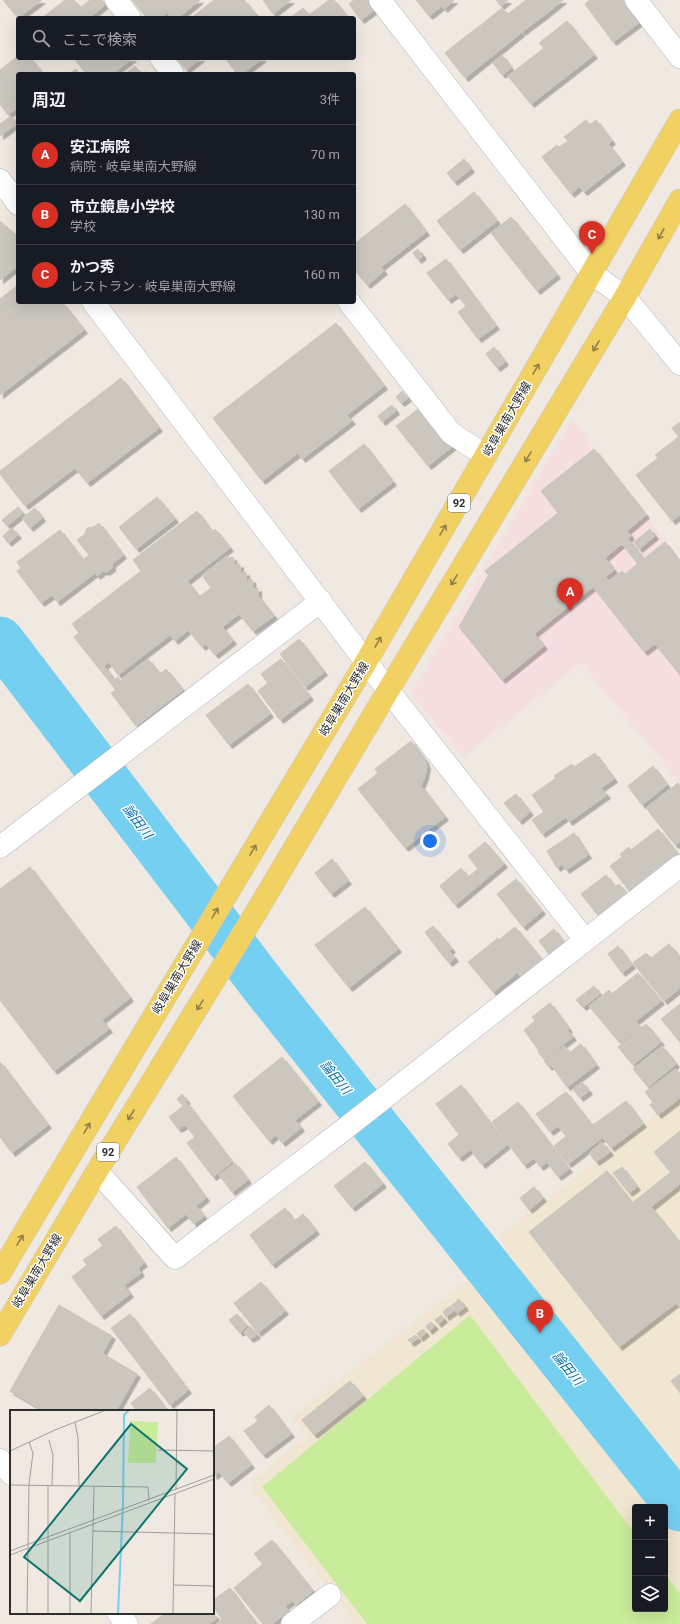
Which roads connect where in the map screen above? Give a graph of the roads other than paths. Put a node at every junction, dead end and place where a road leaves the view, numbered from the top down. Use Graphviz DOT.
graph roads {
  1 [pos="116,0"];
  2 [pos="380,0"];
  3 [pos="636,0"];
  4 [pos="128,16"];
  5 [pos="680,57"];
  6 [pos="162,60"];
  7 [pos="172,72"];
  8 [pos="680,120"];
  9 [pos="0,180"];
  10 [pos="680,200"];
  11 [pos="16,201"];
  12 [pos="591,273"];
  13 [pos="625,297"];
  14 [pos="95,304"];
  15 [pos="351,304"];
  16 [pos="680,364"];
  17 [pos="486,456"];
  18 [pos="321,601"];
  19 [pos="366,662"];
  20 [pos="388,689"];
  21 [pos="0,847"];
  22 [pos="680,866"];
  23 [pos="585,940"];
  24 [pos="97,1171"];
  25 [pos="0,1273"];
  26 [pos="0,1335"];
  27 [pos="0,1460"];
  28 [pos="10,1473"];
  29 [pos="330,1595"];
  30 [pos="119,1614"];
  31 [pos="127,1624"];
  32 [pos="292,1624"];
  1 -- 4 [label="street"];
  2 -- 12 [label="street"];
  3 -- 5 [label="street"];
  6 -- 7 [label="street"];
  8 -- 12 [label="main road, 岐阜巣南大野線 / 92"];
  9 -- 11 [label="street"];
  10 -- 13 [label="main road, 岐阜巣南大野線 / 92, one-way"];
  12 -- 13 [label="street"];
  17 -- 12 [label="main road, 岐阜巣南大野線 / 92, one-way"];
  13 -- 16 [label="street"];
  13 -- 20 [label="main road, 岐阜巣南大野線 / 92, one-way"];
  14 -- 18 [label="street"];
  15 -- 17 [label="street"];
  19 -- 17 [label="main road, 岐阜巣南大野線 / 92, one-way"];
  18 -- 19 [label="street"];
  18 -- 21 [label="street"];
  19 -- 20 [label="street"];
  25 -- 19 [label="main road, 岐阜巣南大野線 / 92, one-way"];
  20 -- 23 [label="street"];
  20 -- 24 [label="main road, 岐阜巣南大野線 / 92, one-way"];
  22 -- 23 [label="street"];
  23 -- 24 [label="street"];
  24 -- 26 [label="main road, 岐阜巣南大野線 / 92"];
  27 -- 28 [label="street"];
  29 -- 32 [label="street"];
  30 -- 31 [label="street"];
}
